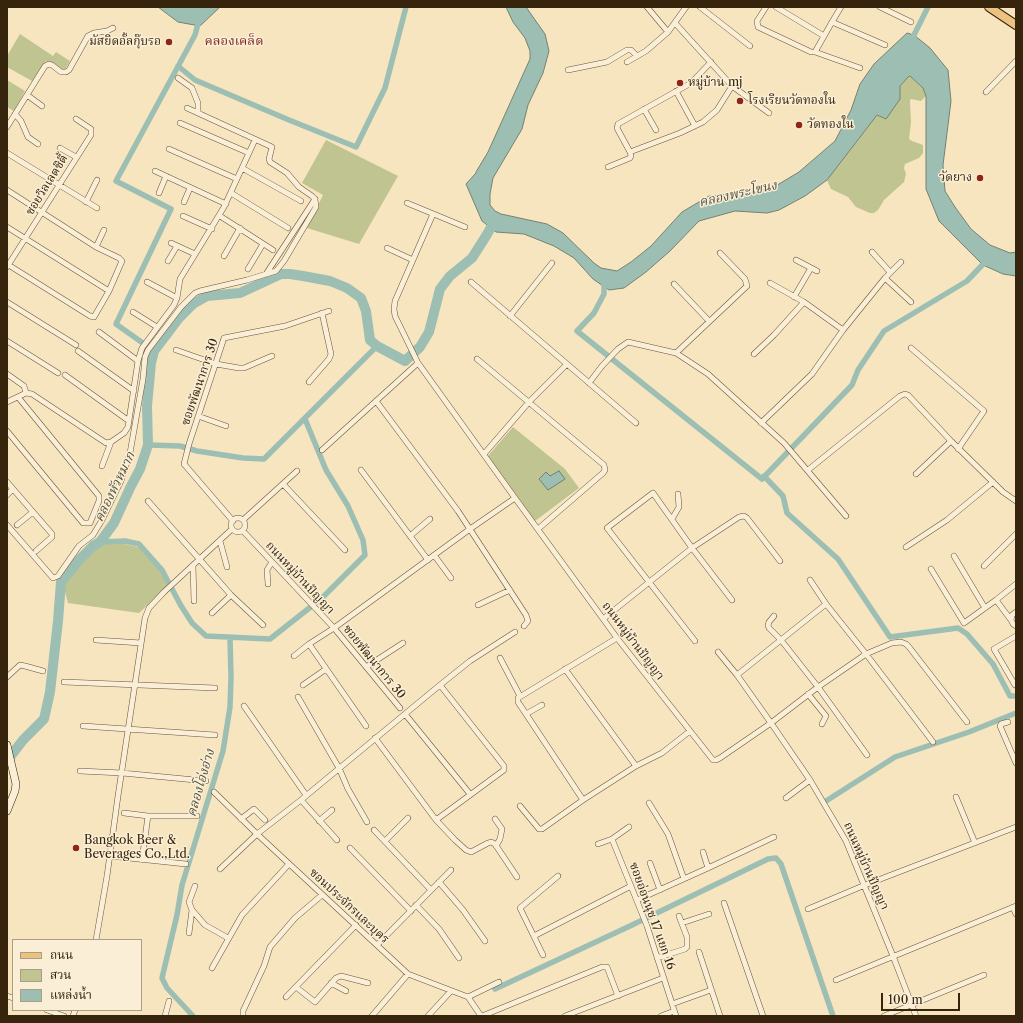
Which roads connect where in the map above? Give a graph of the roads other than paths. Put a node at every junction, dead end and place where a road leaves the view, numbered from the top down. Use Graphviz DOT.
graph roads {
  1 [pos="647,7"];
  2 [pos="686,7"];
  3 [pos="700,7"];
  4 [pos="766,7"];
  5 [pos="776,7"];
  6 [pos="842,7"];
  7 [pos="880,7"];
  8 [pos="989,7"];
  9 [pos="997,7"];
  10 [pos="1016,20"];
  11 [pos="832,22"];
  12 [pos="911,22"];
  13 [pos="675,23"];
  14 [pos="1016,25"];
  15 [pos="113,28"];
  16 [pos="668,32"];
  17 [pos="824,36"];
  18 [pos="750,46"];
  19 [pos="885,46"];
  20 [pos="811,52"];
  21 [pos="637,56"];
  22 [pos="1016,61"];
  23 [pos="627,62"];
  24 [pos="711,62"];
  25 [pos="860,68"];
  26 [pos="568,70"];
  27 [pos="178,78"];
  28 [pos="732,86"];
  29 [pos="676,91"];
  30 [pos="986,92"];
  31 [pos="27,95"];
  32 [pos="42,106"];
  33 [pos="187,108"];
  34 [pos="644,109"];
  35 [pos="198,113"];
  36 [pos="769,113"];
  37 [pos="15,114"];
  38 [pos="76,119"];
  39 [pos="180,123"];
  40 [pos="695,126"];
  41 [pos="7,127"];
  42 [pos="656,130"];
  43 [pos="254,142"];
  44 [pos="38,144"];
  45 [pos="60,148"];
  46 [pos="169,149"];
  47 [pos="630,152"];
  48 [pos="7,153"];
  49 [pos="249,153"];
  50 [pos="76,157"];
  51 [pos="608,167"];
  52 [pos="242,168"];
  53 [pos="155,171"];
  54 [pos="166,176"];
  55 [pos="237,179"];
  56 [pos="97,180"];
  57 [pos="59,185"];
  58 [pos="190,188"];
  59 [pos="7,190"];
  60 [pos="159,193"];
  61 [pos="231,193"];
  62 [pos="315,199"];
  63 [pos="301,201"];
  64 [pos="86,202"];
  65 [pos="184,202"];
  66 [pos="407,203"];
  67 [pos="226,204"];
  68 [pos="96,208"];
  69 [pos="42,212"];
  70 [pos="433,214"];
  71 [pos="183,216"];
  72 [pos="220,216"];
  73 [pos="7,227"];
  74 [pos="240,228"];
  75 [pos="288,228"];
  76 [pos="465,228"];
  77 [pos="212,229"];
  78 [pos="104,230"];
  79 [pos="25,238"];
  80 [pos="171,243"];
  81 [pos="263,244"];
  82 [pos="176,246"];
  83 [pos="96,247"];
  84 [pos="388,248"];
  85 [pos="274,250"];
  86 [pos="872,252"];
  87 [pos="720,253"];
  88 [pos="195,254"];
  89 [pos="224,256"];
  90 [pos="413,260"];
  91 [pos="796,260"];
  92 [pos="168,261"];
  93 [pos="901,262"];
  94 [pos="552,263"];
  95 [pos="8,265"];
  96 [pos="812,268"];
  97 [pos="248,269"];
  98 [pos="817,271"];
  99 [pos="890,272"];
  100 [pos="266,274"];
  101 [pos="885,278"];
  102 [pos="147,282"];
  103 [pos="471,282"];
  104 [pos="770,283"];
  105 [pos="674,284"];
  106 [pos="109,291"];
  107 [pos="794,297"];
  108 [pos="177,298"];
  109 [pos="7,302"];
  110 [pos="804,302"];
  111 [pos="911,302"];
  112 [pos="329,311"];
  113 [pos="133,312"];
  114 [pos="322,313"];
  115 [pos="510,316"];
  116 [pos="710,321"];
  117 [pos="157,327"];
  118 [pos="844,330"];
  119 [pos="99,332"];
  120 [pos="7,341"];
  121 [pos="76,345"];
  122 [pos="911,348"];
  123 [pos="176,350"];
  124 [pos="78,351"];
  125 [pos="676,353"];
  126 [pos="754,354"];
  127 [pos="272,356"];
  128 [pos="477,359"];
  129 [pos="138,361"];
  130 [pos="418,363"];
  131 [pos="216,364"];
  132 [pos="567,364"];
  133 [pos="58,373"];
  134 [pos="7,374"];
  135 [pos="65,375"];
  136 [pos="309,382"];
  137 [pos="589,383"];
  138 [pos="134,391"];
  139 [pos="26,393"];
  140 [pos="18,397"];
  141 [pos="376,401"];
  142 [pos="7,402"];
  143 [pos="529,402"];
  144 [pos="198,416"];
  145 [pos="129,421"];
  146 [pos="636,423"];
  147 [pos="762,423"];
  148 [pos="226,426"];
  149 [pos="7,431"];
  150 [pos="951,441"];
  151 [pos="110,442"];
  152 [pos="958,448"];
  153 [pos="322,450"];
  154 [pos="484,454"];
  155 [pos="102,466"];
  156 [pos="361,470"];
  157 [pos="808,470"];
  158 [pos="297,472"];
  159 [pos="916,474"];
  160 [pos="7,482"];
  161 [pos="992,482"];
  162 [pos="283,484"];
  163 [pos="13,489"];
  164 [pos="678,494"];
  165 [pos="7,495"];
  166 [pos="515,498"];
  167 [pos="148,501"];
  168 [pos="1016,501"];
  169 [pos="33,512"];
  170 [pos="846,516"];
  171 [pos="430,519"];
  172 [pos="672,519"];
  173 [pos="232,520"];
  174 [pos="243,520"];
  175 [pos="7,525"];
  176 [pos="17,525"];
  177 [pos="470,529"];
  178 [pos="538,529"];
  179 [pos="232,530"];
  180 [pos="243,531"];
  181 [pos="1016,534"];
  182 [pos="410,536"];
  183 [pos="220,542"];
  184 [pos="692,548"];
  185 [pos="906,548"];
  186 [pos="345,550"];
  187 [pos="36,551"];
  188 [pos="434,555"];
  189 [pos="954,556"];
  190 [pos="200,560"];
  191 [pos="428,560"];
  192 [pos="780,561"];
  193 [pos="272,562"];
  194 [pos="193,566"];
  195 [pos="984,566"];
  196 [pos="228,567"];
  197 [pos="931,569"];
  198 [pos="451,578"];
  199 [pos="810,580"];
  200 [pos="649,582"];
  201 [pos="268,584"];
  202 [pos="1016,584"];
  203 [pos="510,590"];
  204 [pos="231,595"];
  205 [pos="194,600"];
  206 [pos="732,600"];
  207 [pos="996,600"];
  208 [pos="478,604"];
  209 [pos="826,604"];
  210 [pos="985,608"];
  211 [pos="1016,612"];
  212 [pos="212,613"];
  213 [pos="774,616"];
  214 [pos="603,619"];
  215 [pos="1011,620"];
  216 [pos="263,626"];
  217 [pos="524,626"];
  218 [pos="1016,626"];
  219 [pos="334,628"];
  220 [pos="515,632"];
  221 [pos="1016,636"];
  222 [pos="617,638"];
  223 [pos="96,640"];
  224 [pos="781,640"];
  225 [pos="695,641"];
  226 [pos="141,643"];
  227 [pos="403,643"];
  228 [pos="309,644"];
  229 [pos="718,652"];
  230 [pos="866,654"];
  231 [pos="294,656"];
  232 [pos="500,658"];
  233 [pos="366,667"];
  234 [pos="326,669"];
  235 [pos="565,669"];
  236 [pos="43,671"];
  237 [pos="737,675"];
  238 [pos="7,677"];
  239 [pos="64,682"];
  240 [pos="135,684"];
  241 [pos="303,685"];
  242 [pos="440,685"];
  243 [pos="1015,685"];
  244 [pos="818,687"];
  245 [pos="215,688"];
  246 [pos="808,694"];
  247 [pos="520,696"];
  248 [pos="298,697"];
  249 [pos="542,705"];
  250 [pos="244,706"];
  251 [pos="400,708"];
  252 [pos="404,714"];
  253 [pos="526,714"];
  254 [pos="967,722"];
  255 [pos="1008,722"];
  256 [pos="771,723"];
  257 [pos="822,724"];
  258 [pos="83,726"];
  259 [pos="366,726"];
  260 [pos="128,730"];
  261 [pos="690,731"];
  262 [pos="215,735"];
  263 [pos="375,738"];
  264 [pos="933,742"];
  265 [pos="7,744"];
  266 [pos="867,755"];
  267 [pos="1016,763"];
  268 [pos="636,766"];
  269 [pos="339,768"];
  270 [pos="80,772"];
  271 [pos="122,773"];
  272 [pos="810,780"];
  273 [pos="206,781"];
  274 [pos="214,792"];
  275 [pos="470,794"];
  276 [pos="306,795"];
  277 [pos="956,796"];
  278 [pos="786,798"];
  279 [pos="301,800"];
  280 [pos="583,800"];
  281 [pos="649,802"];
  282 [pos="520,806"];
  283 [pos="332,810"];
  284 [pos="7,811"];
  285 [pos="124,814"];
  286 [pos="148,816"];
  287 [pos="197,816"];
  288 [pos="408,818"];
  289 [pos="241,819"];
  290 [pos="495,819"];
  291 [pos="265,820"];
  292 [pos="436,820"];
  293 [pos="319,821"];
  294 [pos="367,822"];
  295 [pos="629,827"];
  296 [pos="1016,827"];
  297 [pos="374,830"];
  298 [pos="256,834"];
  299 [pos="774,837"];
  300 [pos="612,839"];
  301 [pos="336,840"];
  302 [pos="385,841"];
  303 [pos="975,843"];
  304 [pos="598,844"];
  305 [pos="496,846"];
  306 [pos="350,848"];
  307 [pos="703,852"];
  308 [pos="110,856"];
  309 [pos="142,860"];
  310 [pos="650,863"];
  311 [pos="186,864"];
  312 [pos="289,864"];
  313 [pos="708,868"];
  314 [pos="220,869"];
  315 [pos="451,870"];
  316 [pos="558,876"];
  317 [pos="517,877"];
  318 [pos="684,879"];
  319 [pos="439,882"];
  320 [pos="865,885"];
  321 [pos="195,886"];
  322 [pos="631,886"];
  323 [pos="431,890"];
  324 [pos="660,890"];
  325 [pos="322,895"];
  326 [pos="637,900"];
  327 [pos="724,903"];
  328 [pos="416,905"];
  329 [pos="1015,907"];
  330 [pos="808,909"];
  331 [pos="192,910"];
  332 [pos="410,911"];
  333 [pos="709,914"];
  334 [pos="1016,914"];
  335 [pos="679,916"];
  336 [pos="682,923"];
  337 [pos="356,925"];
  338 [pos="189,932"];
  339 [pos="534,936"];
  340 [pos="228,938"];
  341 [pos="96,939"];
  342 [pos="485,941"];
  343 [pos="377,945"];
  344 [pos="699,952"];
  345 [pos="543,955"];
  346 [pos="893,956"];
  347 [pos="459,958"];
  348 [pos="657,958"];
  349 [pos="212,968"];
  350 [pos="408,974"];
  351 [pos="984,975"];
  352 [pos="664,978"];
  353 [pos="836,980"];
  354 [pos="499,982"];
  355 [pos="331,983"];
  356 [pos="368,983"];
  357 [pos="296,987"];
  358 [pos="711,990"];
  359 [pos="346,991"];
  360 [pos="451,991"];
  361 [pos="618,996"];
  362 [pos="286,997"];
  363 [pos="468,997"];
  364 [pos="169,1001"];
  365 [pos="672,1004"];
  366 [pos="911,1005"];
  367 [pos="50,1011"];
  368 [pos="675,1014"];
  369 [pos="64,1016"];
  370 [pos="165,1016"];
  371 [pos="243,1016"];
  372 [pos="372,1016"];
  373 [pos="428,1016"];
  374 [pos="482,1016"];
  375 [pos="566,1016"];
  376 [pos="661,1016"];
  377 [pos="720,1016"];
  378 [pos="763,1016"];
  379 [pos="884,1016"];
  380 [pos="916,1016"];
  1 -- 16 [label="street"];
  2 -- 13 [label="street"];
  3 -- 18 [label="street"];
  4 -- 20 [label="street"];
  5 -- 17 [label="street"];
  6 -- 11 [label="street"];
  7 -- 12 [label="street"];
  8 -- 14 [label="main road"];
  9 -- 10 [label="main road"];
  11 -- 17 [label="street"];
  11 -- 19 [label="street"];
  13 -- 16 [label="street"];
  13 -- 24 [label="street"];
  15 -- 31 [label="street"];
  16 -- 21 [label="street"];
  17 -- 25 [label="street"];
  21 -- 23 [label="street"];
  21 -- 26 [label="street"];
  22 -- 30 [label="street"];
  24 -- 28 [label="street"];
  24 -- 29 [label="street"];
  27 -- 35 [label="street"];
  28 -- 36 [label="street"];
  28 -- 40 [label="street"];
  29 -- 34 [label="street"];
  29 -- 40 [label="street"];
  31 -- 32 [label="street"];
  31 -- 37 [label="street"];
  33 -- 35 [label="street"];
  34 -- 42 [label="street"];
  34 -- 47 [label="street"];
  35 -- 62 [label="street"];
  37 -- 41 [label="street"];
  37 -- 44 [label="street"];
  38 -- 50 [label="street, ซอยวิลเลตซิตี้"];
  39 -- 49 [label="street"];
  40 -- 47 [label="street"];
  43 -- 49 [label="street"];
  45 -- 50 [label="street"];
  46 -- 55 [label="street"];
  47 -- 51 [label="street"];
  48 -- 57 [label="street"];
  49 -- 52 [label="street"];
  50 -- 57 [label="street, ซอยวิลเลตซิตี้"];
  52 -- 55 [label="street"];
  52 -- 63 [label="street"];
  53 -- 54 [label="street"];
  54 -- 58 [label="street"];
  54 -- 60 [label="street"];
  55 -- 61 [label="street"];
  56 -- 64 [label="street"];
  57 -- 64 [label="street"];
  57 -- 69 [label="street, ซอยวิลเลตซิตี้"];
  58 -- 65 [label="street"];
  58 -- 67 [label="street"];
  59 -- 69 [label="street"];
  61 -- 67 [label="street"];
  61 -- 75 [label="street"];
  62 -- 100 [label="street"];
  62 -- 100 [label="street"];
  64 -- 68 [label="street"];
  66 -- 70 [label="street"];
  67 -- 72 [label="street"];
  69 -- 79 [label="street, ซอยวิลเลตซิตี้"];
  69 -- 83 [label="street"];
  70 -- 76 [label="street"];
  70 -- 90 [label="street"];
  71 -- 77 [label="street"];
  72 -- 74 [label="street"];
  72 -- 77 [label="street"];
  73 -- 79 [label="street"];
  74 -- 81 [label="street"];
  74 -- 89 [label="street"];
  77 -- 88 [label="street"];
  78 -- 83 [label="street"];
  79 -- 95 [label="street, ซอยวิลเลตซิตี้"];
  79 -- 106 [label="street"];
  80 -- 82 [label="street"];
  81 -- 85 [label="street"];
  81 -- 97 [label="street"];
  82 -- 88 [label="street"];
  82 -- 92 [label="street"];
  83 -- 106 [label="street"];
  84 -- 90 [label="street"];
  86 -- 99 [label="street"];
  87 -- 116 [label="street"];
  88 -- 108 [label="street"];
  90 -- 130 [label="street"];
  91 -- 96 [label="street"];
  93 -- 99 [label="street"];
  94 -- 115 [label="street"];
  95 -- 106 [label="street"];
  96 -- 98 [label="street"];
  96 -- 107 [label="street"];
  99 -- 101 [label="street"];
  100 -- 175 [label="street"];
  101 -- 111 [label="street"];
  101 -- 118 [label="street"];
  102 -- 108 [label="street"];
  103 -- 115 [label="street"];
  104 -- 107 [label="street"];
  105 -- 116 [label="street"];
  107 -- 110 [label="street"];
  108 -- 117 [label="street"];
  109 -- 121 [label="street"];
  110 -- 118 [label="street"];
  110 -- 126 [label="street"];
  112 -- 114 [label="street, ซอยพัฒนาการ 30"];
  113 -- 117 [label="street"];
  114 -- 131 [label="street, ซอยพัฒนาการ 30"];
  114 -- 136 [label="street"];
  115 -- 132 [label="street"];
  116 -- 125 [label="street"];
  117 -- 129 [label="street"];
  118 -- 147 [label="street"];
  119 -- 129 [label="street"];
  120 -- 133 [label="street"];
  122 -- 152 [label="street"];
  123 -- 131 [label="street"];
  124 -- 138 [label="street"];
  125 -- 137 [label="street"];
  125 -- 147 [label="street"];
  127 -- 131 [label="street"];
  128 -- 143 [label="street"];
  129 -- 138 [label="street"];
  130 -- 141 [label="street"];
  130 -- 154 [label="street"];
  131 -- 144 [label="street, ซอยพัฒนาการ 30"];
  132 -- 137 [label="street"];
  132 -- 143 [label="street"];
  134 -- 139 [label="street"];
  135 -- 145 [label="street"];
  137 -- 146 [label="street"];
  138 -- 145 [label="street"];
  139 -- 140 [label="street"];
  139 -- 151 [label="street"];
  140 -- 142 [label="street"];
  140 -- 149 [label="street"];
  141 -- 153 [label="street"];
  141 -- 177 [label="street"];
  143 -- 154 [label="street"];
  143 -- 178 [label="street"];
  144 -- 148 [label="street"];
  144 -- 173 [label="street, ซอยพัฒนาการ 30"];
  145 -- 151 [label="street"];
  147 -- 157 [label="street"];
  150 -- 152 [label="street"];
  150 -- 157 [label="street"];
  150 -- 159 [label="street"];
  151 -- 155 [label="street"];
  152 -- 161 [label="street"];
  154 -- 166 [label="street"];
  156 -- 182 [label="street"];
  157 -- 170 [label="street"];
  158 -- 162 [label="street"];
  160 -- 163 [label="street"];
  161 -- 168 [label="street"];
  161 -- 185 [label="street"];
  162 -- 174 [label="street"];
  162 -- 186 [label="street"];
  163 -- 165 [label="street"];
  163 -- 169 [label="street"];
  164 -- 172 [label="street"];
  166 -- 177 [label="street, ถนนหมู่บ้านปัญญา"];
  166 -- 178 [label="street, ถนนหมู่บ้านปัญญา"];
  167 -- 190 [label="street"];
  169 -- 176 [label="street"];
  169 -- 187 [label="street"];
  171 -- 182 [label="street"];
  172 -- 184 [label="street"];
  172 -- 200 [label="street"];
  173 -- 174 [label="street"];
  173 -- 179 [label="street"];
  174 -- 180 [label="street"];
  177 -- 188 [label="street, ถนนหมู่บ้านปัญญา"];
  177 -- 203 [label="street"];
  178 -- 214 [label="street, ถนนหมู่บ้านปัญญา"];
  179 -- 180 [label="street"];
  179 -- 183 [label="street"];
  180 -- 193 [label="street, ถนนหมู่บ้านปัญญา"];
  181 -- 195 [label="street"];
  182 -- 191 [label="street"];
  183 -- 190 [label="street"];
  183 -- 196 [label="street"];
  184 -- 192 [label="street"];
  184 -- 200 [label="street"];
  184 -- 206 [label="street"];
  188 -- 191 [label="street, ถนนหมู่บ้านปัญญา"];
  188 -- 198 [label="street"];
  189 -- 210 [label="street"];
  190 -- 194 [label="street"];
  190 -- 204 [label="street"];
  191 -- 219 [label="street, ถนนหมู่บ้านปัญญา"];
  193 -- 201 [label="street"];
  193 -- 219 [label="street, ถนนหมู่บ้านปัญญา"];
  194 -- 205 [label="street"];
  194 -- 226 [label="street"];
  197 -- 210 [label="street"];
  199 -- 209 [label="street"];
  200 -- 214 [label="street"];
  200 -- 225 [label="street"];
  202 -- 207 [label="street"];
  203 -- 208 [label="street"];
  203 -- 217 [label="street"];
  204 -- 212 [label="street"];
  204 -- 216 [label="street"];
  207 -- 210 [label="street"];
  207 -- 215 [label="street"];
  209 -- 224 [label="street"];
  209 -- 230 [label="street"];
  211 -- 215 [label="street"];
  213 -- 224 [label="street"];
  214 -- 222 [label="street, ถนนหมู่บ้านปัญญา"];
  215 -- 218 [label="street"];
  219 -- 228 [label="street"];
  219 -- 233 [label="street, ซอยพัฒนาการ 30"];
  220 -- 242 [label="street"];
  221 -- 243 [label="street"];
  222 -- 235 [label="street"];
  222 -- 261 [label="street, ถนนหมู่บ้านปัญญา"];
  223 -- 226 [label="street"];
  224 -- 237 [label="street"];
  224 -- 244 [label="street"];
  226 -- 240 [label="street"];
  227 -- 233 [label="street"];
  228 -- 231 [label="street"];
  228 -- 234 [label="street"];
  229 -- 237 [label="street"];
  230 -- 244 [label="street"];
  230 -- 254 [label="street"];
  230 -- 264 [label="street"];
  232 -- 247 [label="street"];
  233 -- 251 [label="street, ซอยพัฒนาการ 30"];
  234 -- 241 [label="street"];
  234 -- 259 [label="street"];
  235 -- 247 [label="street"];
  235 -- 268 [label="street"];
  236 -- 238 [label="street"];
  237 -- 256 [label="street"];
  239 -- 240 [label="street"];
  240 -- 245 [label="street"];
  240 -- 260 [label="street"];
  242 -- 252 [label="street"];
  242 -- 275 [label="street"];
  244 -- 246 [label="street"];
  244 -- 266 [label="street"];
  246 -- 256 [label="street"];
  246 -- 257 [label="street"];
  247 -- 253 [label="street"];
  248 -- 269 [label="street"];
  249 -- 253 [label="street"];
  250 -- 276 [label="street"];
  252 -- 263 [label="street"];
  252 -- 275 [label="street, ซอยพัฒนาการ 30"];
  253 -- 280 [label="street"];
  255 -- 267 [label="street"];
  256 -- 261 [label="street, ถนนหมู่บ้านปัญญา"];
  256 -- 272 [label="street, ถนนหมู่บ้านปัญญา"];
  258 -- 260 [label="street"];
  260 -- 262 [label="street"];
  260 -- 271 [label="street"];
  261 -- 268 [label="street"];
  263 -- 269 [label="street"];
  263 -- 292 [label="street"];
  265 -- 284 [label="street"];
  268 -- 280 [label="street"];
  269 -- 276 [label="street"];
  269 -- 294 [label="street"];
  270 -- 271 [label="street"];
  271 -- 273 [label="street"];
  271 -- 308 [label="street"];
  272 -- 278 [label="street"];
  272 -- 320 [label="street, ถนนหมู่บ้านปัญญา"];
  274 -- 289 [label="street, ซอนประจักรและบุตร"];
  275 -- 292 [label="street"];
  276 -- 279 [label="street"];
  277 -- 303 [label="street"];
  279 -- 293 [label="street"];
  279 -- 298 [label="street"];
  280 -- 282 [label="street"];
  281 -- 318 [label="street"];
  283 -- 293 [label="street"];
  285 -- 286 [label="street"];
  286 -- 287 [label="street"];
  286 -- 309 [label="street"];
  288 -- 302 [label="street"];
  289 -- 291 [label="street"];
  289 -- 298 [label="street, ซอนประจักรและบุตร"];
  290 -- 305 [label="street"];
  292 -- 305 [label="street"];
  293 -- 301 [label="street"];
  295 -- 300 [label="street"];
  296 -- 303 [label="street"];
  297 -- 302 [label="street"];
  298 -- 312 [label="street, ซอนประจักรและบุตร"];
  298 -- 314 [label="street"];
  299 -- 313 [label="street"];
  300 -- 304 [label="street"];
  300 -- 322 [label="street, ซอยอ่อนนุช 17 แยก 16"];
  302 -- 323 [label="street"];
  303 -- 320 [label="street"];
  305 -- 317 [label="street"];
  306 -- 332 [label="street"];
  307 -- 313 [label="street"];
  308 -- 309 [label="street"];
  308 -- 341 [label="street"];
  309 -- 311 [label="street"];
  310 -- 324 [label="street"];
  312 -- 325 [label="street, ซอนประจักรและบุตร"];
  312 -- 340 [label="street"];
  313 -- 318 [label="street"];
  315 -- 319 [label="street"];
  316 -- 339 [label="street"];
  318 -- 324 [label="street"];
  319 -- 323 [label="street"];
  319 -- 342 [label="street"];
  320 -- 330 [label="street"];
  320 -- 346 [label="street, ถนนหมู่บ้านปัญญา"];
  321 -- 331 [label="street"];
  322 -- 326 [label="street, ซอยอ่อนนุช 17 แยก 16"];
  322 -- 339 [label="street"];
  323 -- 328 [label="street"];
  324 -- 326 [label="street"];
  325 -- 337 [label="street, ซอนประจักรและบุตร"];
  325 -- 371 [label="street"];
  326 -- 348 [label="street, ซอยอ่อนนุช 17 แยก 16"];
  327 -- 378 [label="street"];
  328 -- 332 [label="street"];
  328 -- 347 [label="street"];
  329 -- 334 [label="street"];
  329 -- 346 [label="street"];
  331 -- 338 [label="street"];
  331 -- 340 [label="street"];
  332 -- 343 [label="street"];
  333 -- 336 [label="street"];
  335 -- 336 [label="street"];
  336 -- 348 [label="street"];
  337 -- 343 [label="street, ซอนประจักรและบุตร"];
  337 -- 357 [label="street"];
  339 -- 345 [label="street"];
  340 -- 349 [label="street"];
  343 -- 350 [label="street, ซอนประจักรและบุตร"];
  344 -- 358 [label="street"];
  346 -- 353 [label="street"];
  346 -- 366 [label="street, ถนนหมู่บ้านปัญญา"];
  348 -- 352 [label="street, ซอยอ่อนนุช 17 แยก 16"];
  350 -- 360 [label="street, ซอนประจักรและบุตร"];
  350 -- 372 [label="street"];
  351 -- 366 [label="street"];
  352 -- 361 [label="street"];
  352 -- 365 [label="street, ซอยอ่อนนุช 17 แยก 16"];
  354 -- 363 [label="street"];
  355 -- 356 [label="street"];
  355 -- 357 [label="street"];
  355 -- 359 [label="street"];
  357 -- 362 [label="street"];
  358 -- 365 [label="street"];
  358 -- 377 [label="street"];
  360 -- 363 [label="street, ซอนประจักรและบุตร"];
  360 -- 373 [label="street"];
  361 -- 374 [label="street"];
  361 -- 375 [label="street"];
  363 -- 374 [label="street"];
  364 -- 370 [label="street"];
  365 -- 368 [label="street, ซอยอ่อนนุช 17 แยก 16"];
  366 -- 379 [label="street"];
  366 -- 380 [label="street, ถนนหมู่บ้านปัญญา"];
  367 -- 369 [label="street"];
  368 -- 376 [label="street"];
}
